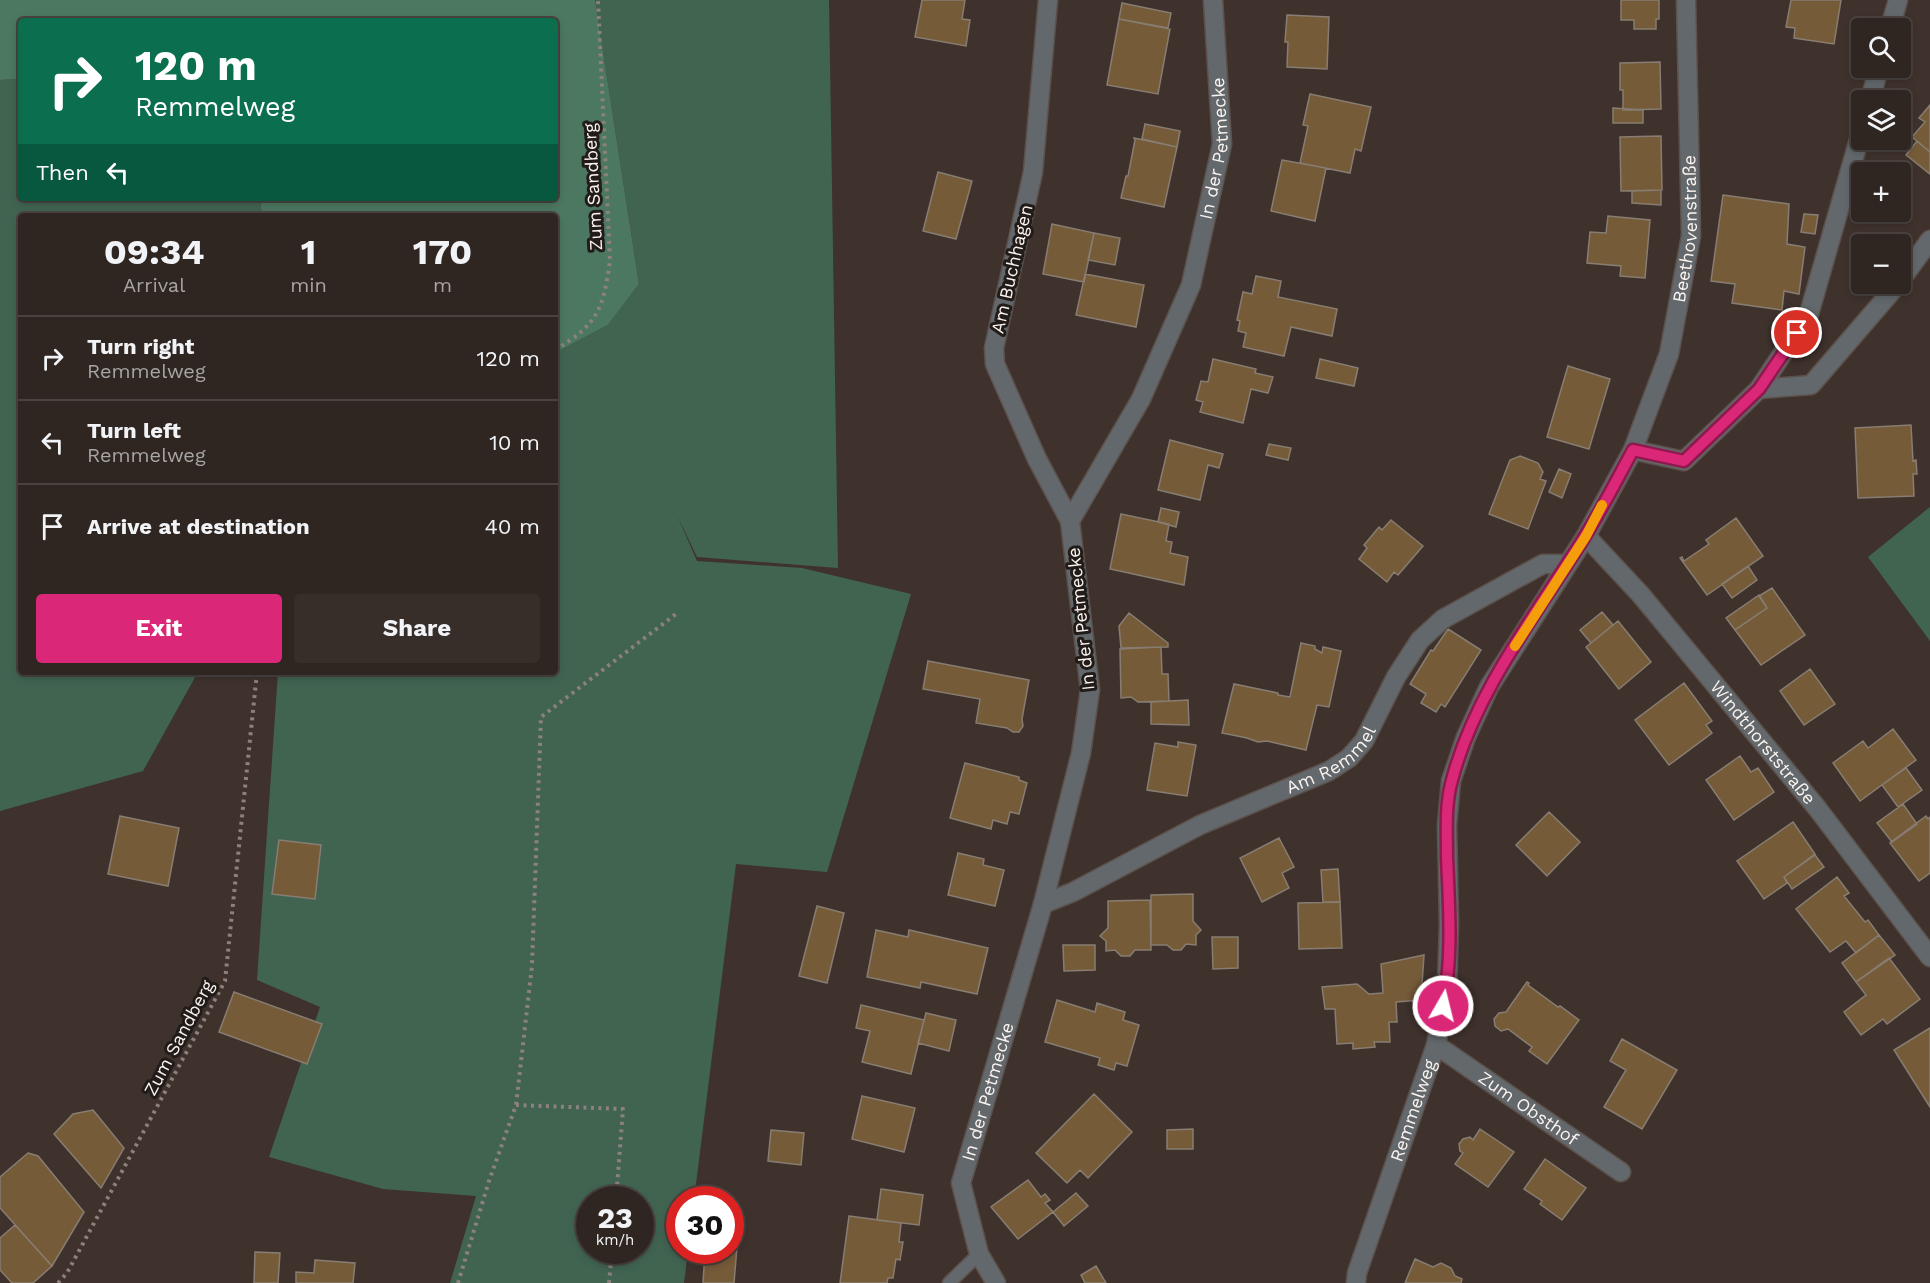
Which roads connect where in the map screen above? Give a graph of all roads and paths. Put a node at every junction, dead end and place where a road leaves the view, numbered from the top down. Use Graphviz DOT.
graph roads {
  1 [pos="598,0"];
  2 [pos="1048,0"];
  3 [pos="1213,0"];
  4 [pos="1686,0"];
  5 [pos="1898,0"];
  6 [pos="1893,18"];
  7 [pos="1856,150"];
  8 [pos="1930,240"];
  9 [pos="1911,266"];
  10 [pos="1889,294"];
  11 [pos="558,348"];
  12 [pos="1759,389"];
  13 [pos="1633,450"];
  14 [pos="1070,521"];
  15 [pos="1586,536"];
  16 [pos="1568,564"];
  17 [pos="676,614"];
  18 [pos="257,675"];
  19 [pos="1042,904"];
  20 [pos="1930,957"];
  21 [pos="1436,1045"];
  22 [pos="516,1105"];
  23 [pos="1621,1172"];
  24 [pos="617,1186"];
  25 [pos="979,1254"];
  26 [pos="611,1264"];
  27 [pos="58,1283"];
  28 [pos="458,1283"];
  29 [pos="609,1283"];
  30 [pos="949,1283"];
  31 [pos="996,1283"];
  32 [pos="1356,1283"];
  1 -- 11 [label="path, Zum Sandberg"];
  2 -- 14 [label="street, Am Buchhagen"];
  3 -- 14 [label="street, In der Petmecke"];
  4 -- 13 [label="street, Beethovenstraße"];
  5 -- 6 [label="street"];
  7 -- 12 [label="street"];
  8 -- 9 [label="street"];
  10 -- 12 [label="street"];
  12 -- 13 [label="street"];
  13 -- 15 [label="street, Remmelweg"];
  14 -- 19 [label="street, In der Petmecke"];
  15 -- 16 [label="street, Remmelweg"];
  15 -- 20 [label="street, Windthorststraße"];
  16 -- 19 [label="street, Am Remmel"];
  16 -- 21 [label="street, Remmelweg"];
  17 -- 22 [label="path"];
  18 -- 27 [label="path, Zum Sandberg"];
  19 -- 25 [label="street, In der Petmecke"];
  21 -- 23 [label="street, Zum Obsthof"];
  21 -- 32 [label="street, Remmelweg"];
  22 -- 24 [label="path"];
  22 -- 28 [label="path"];
  25 -- 30 [label="lane"];
  25 -- 31 [label="street, In der Petmecke"];
  26 -- 29 [label="path"];
}
